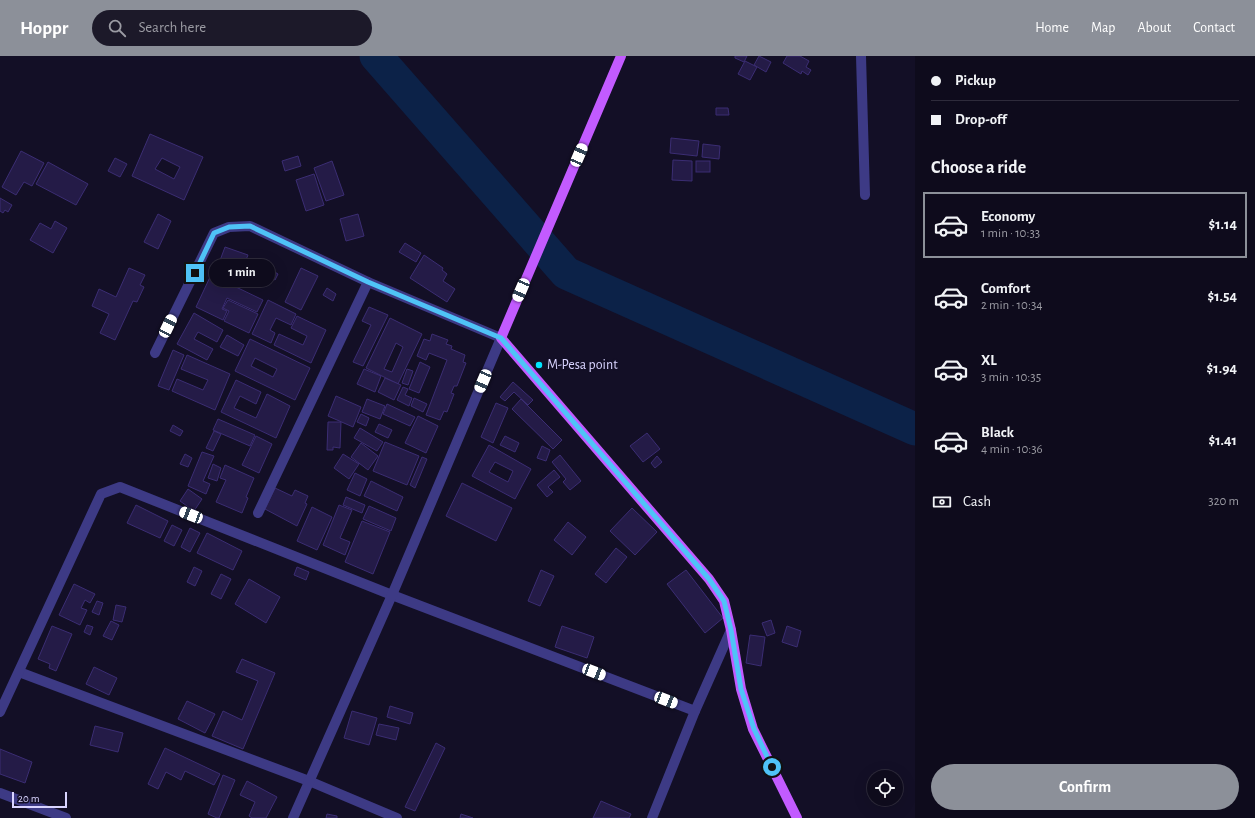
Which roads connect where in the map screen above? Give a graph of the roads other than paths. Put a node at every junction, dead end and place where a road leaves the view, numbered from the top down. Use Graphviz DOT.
graph roads {
  1 [pos="621,56"];
  2 [pos="861,56"];
  3 [pos="865,195"];
  4 [pos="368,282"];
  5 [pos="501,338"];
  6 [pos="155,353"];
  7 [pos="258,513"];
  8 [pos="392,595"];
  9 [pos="731,630"];
  10 [pos="19,672"];
  11 [pos="694,711"];
  12 [pos="0,712"];
  13 [pos="309,781"];
  14 [pos="0,793"];
  15 [pos="66,818"];
  16 [pos="293,818"];
  17 [pos="397,818"];
  18 [pos="652,818"];
  19 [pos="797,818"];
  1 -- 5 [label="main road"];
  2 -- 3 [label="street"];
  4 -- 5 [label="street"];
  4 -- 6 [label="street"];
  4 -- 7 [label="street"];
  5 -- 8 [label="street"];
  5 -- 9 [label="main road"];
  8 -- 10 [label="street"];
  8 -- 11 [label="street"];
  8 -- 13 [label="street"];
  9 -- 11 [label="street"];
  9 -- 19 [label="main road"];
  10 -- 12 [label="street"];
  10 -- 13 [label="street"];
  11 -- 18 [label="street"];
  13 -- 16 [label="street"];
  13 -- 17 [label="street"];
  14 -- 15 [label="street"];
}
